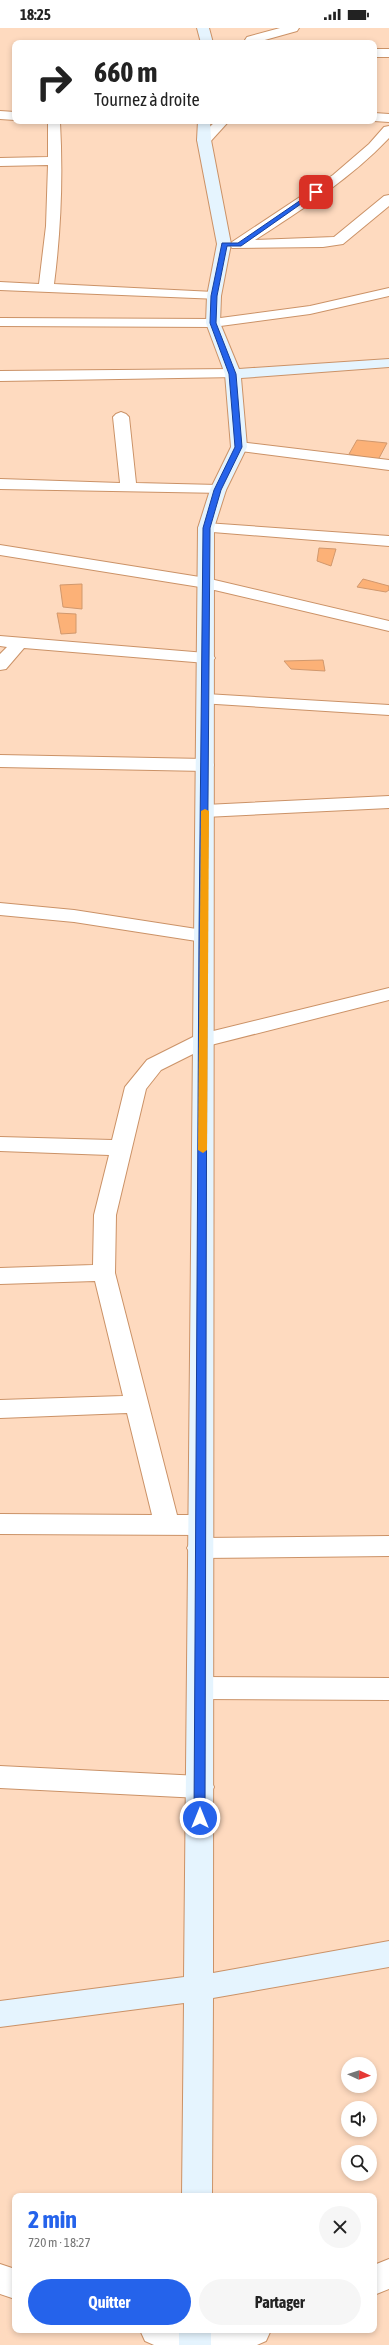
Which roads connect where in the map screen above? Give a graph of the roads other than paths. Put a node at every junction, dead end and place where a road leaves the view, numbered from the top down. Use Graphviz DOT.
graph roads {
  1 [pos="203,28"];
  2 [pos="293,28"];
  3 [pos="250,37"];
  4 [pos="206,40"];
  5 [pos="377,53"];
  6 [pos="389,53"];
  7 [pos="0,115"];
  8 [pos="12,116"];
  9 [pos="377,117"];
  10 [pos="389,118"];
  11 [pos="54,124"];
  12 [pos="217,124"];
  13 [pos="204,130"];
  14 [pos="389,130"];
  15 [pos="56,161"];
  16 [pos="0,162"];
  17 [pos="389,199"];
  18 [pos="232,244"];
  19 [pos="0,286"];
  20 [pos="46,288"];
  21 [pos="389,292"];
  22 [pos="214,296"];
  23 [pos="0,322"];
  24 [pos="213,323"];
  25 [pos="389,364"];
  26 [pos="233,374"];
  27 [pos="0,376"];
  28 [pos="121,417"];
  29 [pos="239,447"];
  30 [pos="389,465"];
  31 [pos="0,484"];
  32 [pos="129,488"];
  33 [pos="218,490"];
  34 [pos="206,528"];
  35 [pos="389,541"];
  36 [pos="0,550"];
  37 [pos="206,583"];
  38 [pos="389,626"];
  39 [pos="0,641"];
  40 [pos="20,642"];
  41 [pos="206,658"];
  42 [pos="0,665"];
  43 [pos="206,699"];
  44 [pos="389,710"];
  45 [pos="0,761"];
  46 [pos="205,765"];
  47 [pos="389,802"];
  48 [pos="205,811"];
  49 [pos="0,909"];
  50 [pos="203,936"];
  51 [pos="389,994"];
  52 [pos="204,1040"];
  53 [pos="0,1144"];
  54 [pos="120,1148"];
  55 [pos="104,1273"];
  56 [pos="0,1276"];
  57 [pos="137,1404"];
  58 [pos="0,1409"];
  59 [pos="0,1524"];
  60 [pos="167,1525"];
  61 [pos="200,1537"];
  62 [pos="389,1546"];
  63 [pos="200,1688"];
  64 [pos="389,1688"];
  65 [pos="0,1777"];
  66 [pos="200,1787"];
  67 [pos="389,1954"];
  68 [pos="199,1988"];
  69 [pos="0,2014"];
  70 [pos="197,2193"];
  71 [pos="389,2274"];
  72 [pos="0,2279"];
  73 [pos="377,2279"];
  74 [pos="12,2283"];
  75 [pos="169,2333"];
  76 [pos="249,2333"];
  77 [pos="195,2339"];
  1 -- 4 [label="street"];
  2 -- 3 [label="street"];
  5 -- 6 [label="street"];
  7 -- 8 [label="street"];
  9 -- 10 [label="street"];
  11 -- 15 [label="street"];
  12 -- 13 [label="street"];
  13 -- 18 [label="street"];
  14 -- 18 [label="street"];
  15 -- 16 [label="street"];
  15 -- 20 [label="street"];
  17 -- 18 [label="street"];
  18 -- 22 [label="street"];
  19 -- 20 [label="street"];
  20 -- 22 [label="street"];
  21 -- 24 [label="street"];
  22 -- 24 [label="street"];
  23 -- 24 [label="street"];
  24 -- 26 [label="street"];
  25 -- 26 [label="street"];
  26 -- 27 [label="street"];
  26 -- 29 [label="street"];
  28 -- 32 [label="street"];
  29 -- 30 [label="street"];
  29 -- 33 [label="street"];
  31 -- 32 [label="street"];
  32 -- 33 [label="street"];
  33 -- 34 [label="street"];
  34 -- 35 [label="street"];
  34 -- 37 [label="street"];
  36 -- 37 [label="street"];
  37 -- 38 [label="street"];
  37 -- 41 [label="street"];
  39 -- 40 [label="street"];
  40 -- 41 [label="street"];
  40 -- 42 [label="street"];
  41 -- 43 [label="street"];
  43 -- 44 [label="street"];
  43 -- 46 [label="street"];
  45 -- 46 [label="street"];
  46 -- 48 [label="street"];
  47 -- 48 [label="street"];
  48 -- 50 [label="street"];
  49 -- 50 [label="street"];
  50 -- 52 [label="street"];
  51 -- 52 [label="street"];
  52 -- 54 [label="street"];
  52 -- 61 [label="street"];
  53 -- 54 [label="street"];
  54 -- 55 [label="street"];
  55 -- 56 [label="street"];
  55 -- 57 [label="street"];
  57 -- 58 [label="street"];
  57 -- 60 [label="street"];
  59 -- 60 [label="street"];
  60 -- 61 [label="street"];
  61 -- 62 [label="street"];
  61 -- 63 [label="street"];
  63 -- 64 [label="street"];
  63 -- 66 [label="street"];
  65 -- 66 [label="street"];
  66 -- 68 [label="street"];
  67 -- 68 [label="street"];
  68 -- 69 [label="street"];
  68 -- 70 [label="street"];
  71 -- 73 [label="street"];
  72 -- 74 [label="street"];
  75 -- 77 [label="street"];
  76 -- 77 [label="street"];
}
